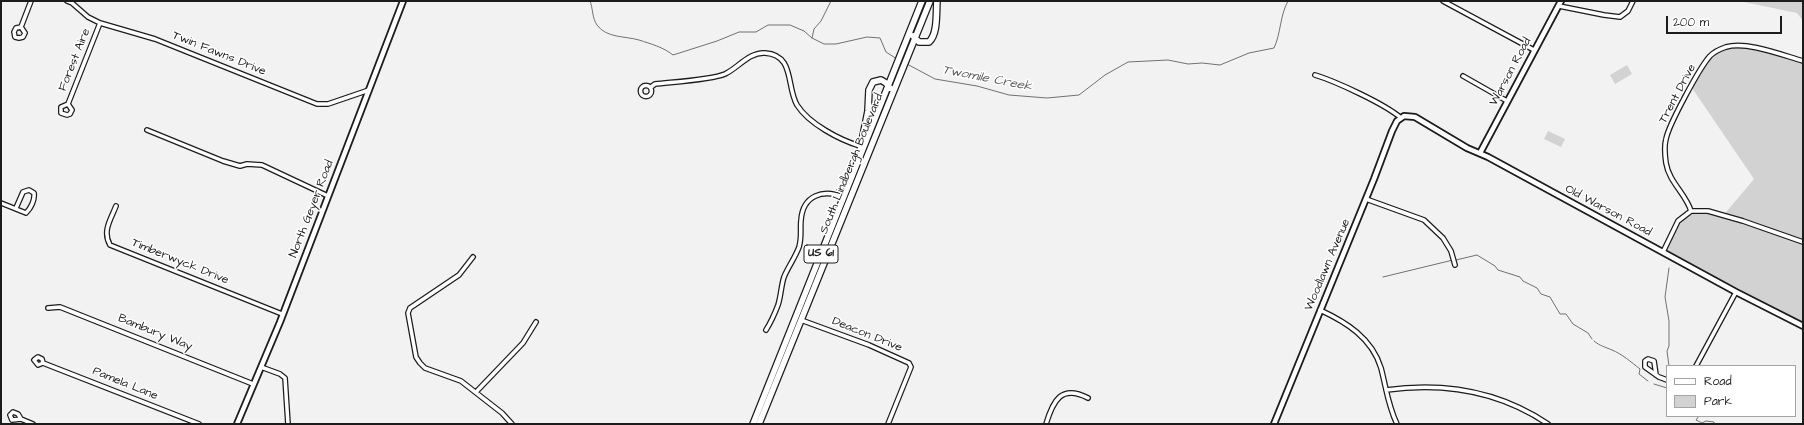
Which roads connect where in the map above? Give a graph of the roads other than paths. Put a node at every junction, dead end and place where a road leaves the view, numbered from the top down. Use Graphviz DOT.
graph roads {
  1 [pos="31,1"];
  2 [pos="67,1"];
  3 [pos="403,1"];
  4 [pos="922,1"];
  5 [pos="930,1"];
  6 [pos="937,1"];
  7 [pos="1443,1"];
  8 [pos="1562,1"];
  9 [pos="1633,1"];
  10 [pos="1559,6"];
  11 [pos="100,23"];
  12 [pos="21,27"];
  13 [pos="911,28"];
  14 [pos="915,39"];
  15 [pos="1534,50"];
  16 [pos="1803,61"];
  17 [pos="1314,75"];
  18 [pos="1463,76"];
  19 [pos="888,85"];
  20 [pos="650,87"];
  21 [pos="369,90"];
  22 [pos="892,96"];
  23 [pos="1507,101"];
  24 [pos="68,104"];
  25 [pos="1402,117"];
  26 [pos="147,130"];
  27 [pos="860,146"];
  28 [pos="1480,153"];
  29 [pos="860,157"];
  30 [pos="328,196"];
  31 [pos="843,197"];
  32 [pos="1366,199"];
  33 [pos="1,202"];
  34 [pos="116,206"];
  35 [pos="16,208"];
  36 [pos="1691,211"];
  37 [pos="1803,242"];
  38 [pos="1663,252"];
  39 [pos="473,257"];
  40 [pos="1455,265"];
  41 [pos="1736,292"];
  42 [pos="48,308"];
  43 [pos="1320,310"];
  44 [pos="282,314"];
  45 [pos="801,320"];
  46 [pos="536,322"];
  47 [pos="1803,326"];
  48 [pos="766,330"];
  49 [pos="44,363"];
  50 [pos="1697,365"];
  51 [pos="261,367"];
  52 [pos="1656,375"];
  53 [pos="1666,380"];
  54 [pos="253,384"];
  55 [pos="1386,390"];
  56 [pos="476,392"];
  57 [pos="1088,398"];
  58 [pos="21,419"];
  59 [pos="33,424"];
  60 [pos="199,424"];
  61 [pos="237,424"];
  62 [pos="288,424"];
  63 [pos="512,424"];
  64 [pos="753,424"];
  65 [pos="759,424"];
  66 [pos="888,424"];
  67 [pos="1046,424"];
  68 [pos="1274,424"];
  69 [pos="1396,424"];
  70 [pos="1548,424"];
  1 -- 12 [label="street"];
  2 -- 11 [label="street, Twin Fawns Drive"];
  3 -- 21 [label="street, North Geyer Road"];
  4 -- 13 [label="main road, South Lindbergh Boulevard / US 61"];
  5 -- 14 [label="main road, South Lindbergh Boulevard / US 61"];
  6 -- 14 [label="main road"];
  7 -- 15 [label="street"];
  8 -- 10 [label="street, Warson Road"];
  9 -- 10 [label="street"];
  10 -- 15 [label="street, Warson Road"];
  11 -- 21 [label="street, Twin Fawns Drive"];
  11 -- 24 [label="street, Forest Aire"];
  13 -- 14 [label="main road"];
  13 -- 19 [label="main road, South Lindbergh Boulevard / US 61"];
  14 -- 22 [label="main road, South Lindbergh Boulevard / US 61"];
  15 -- 23 [label="street, Warson Road"];
  16 -- 36 [label="street, Trent Drive"];
  17 -- 25 [label="street"];
  18 -- 23 [label="street"];
  19 -- 22 [label="main road"];
  19 -- 27 [label="main road"];
  19 -- 29 [label="main road, South Lindbergh Boulevard / US 61"];
  20 -- 27 [label="street"];
  21 -- 30 [label="street, North Geyer Road"];
  22 -- 45 [label="main road, South Lindbergh Boulevard / US 61"];
  23 -- 28 [label="street, Warson Road"];
  25 -- 28 [label="street, Old Warson Road"];
  25 -- 32 [label="street, Woodlawn Avenue"];
  26 -- 30 [label="street"];
  27 -- 29 [label="main road"];
  28 -- 38 [label="street, Old Warson Road"];
  29 -- 31 [label="main road, South Lindbergh Boulevard / US 61"];
  30 -- 44 [label="street, North Geyer Road"];
  31 -- 48 [label="street"];
  31 -- 64 [label="main road, South Lindbergh Boulevard / US 61"];
  32 -- 40 [label="street"];
  32 -- 43 [label="street, Woodlawn Avenue"];
  33 -- 35 [label="street"];
  34 -- 44 [label="street, Timberwyck Drive"];
  35 -- 35 [label="street"];
  36 -- 37 [label="street"];
  36 -- 38 [label="street"];
  38 -- 41 [label="street, Old Warson Road"];
  39 -- 56 [label="street"];
  41 -- 47 [label="street, Old Warson Road"];
  41 -- 50 [label="street"];
  42 -- 54 [label="street, Bambury Way"];
  43 -- 55 [label="street"];
  43 -- 68 [label="street, Woodlawn Avenue"];
  44 -- 51 [label="street, North Geyer Road"];
  45 -- 65 [label="main road, South Lindbergh Boulevard / US 61"];
  45 -- 66 [label="street, Deacon Drive"];
  46 -- 56 [label="street"];
  49 -- 60 [label="street, Pamela Lane"];
  51 -- 54 [label="street, North Geyer Road"];
  51 -- 62 [label="street"];
  52 -- 52 [label="street"];
  52 -- 53 [label="street"];
  54 -- 61 [label="street, North Geyer Road"];
  55 -- 69 [label="street"];
  55 -- 70 [label="street"];
  56 -- 63 [label="street"];
  57 -- 67 [label="street"];
  58 -- 59 [label="street"];
}
